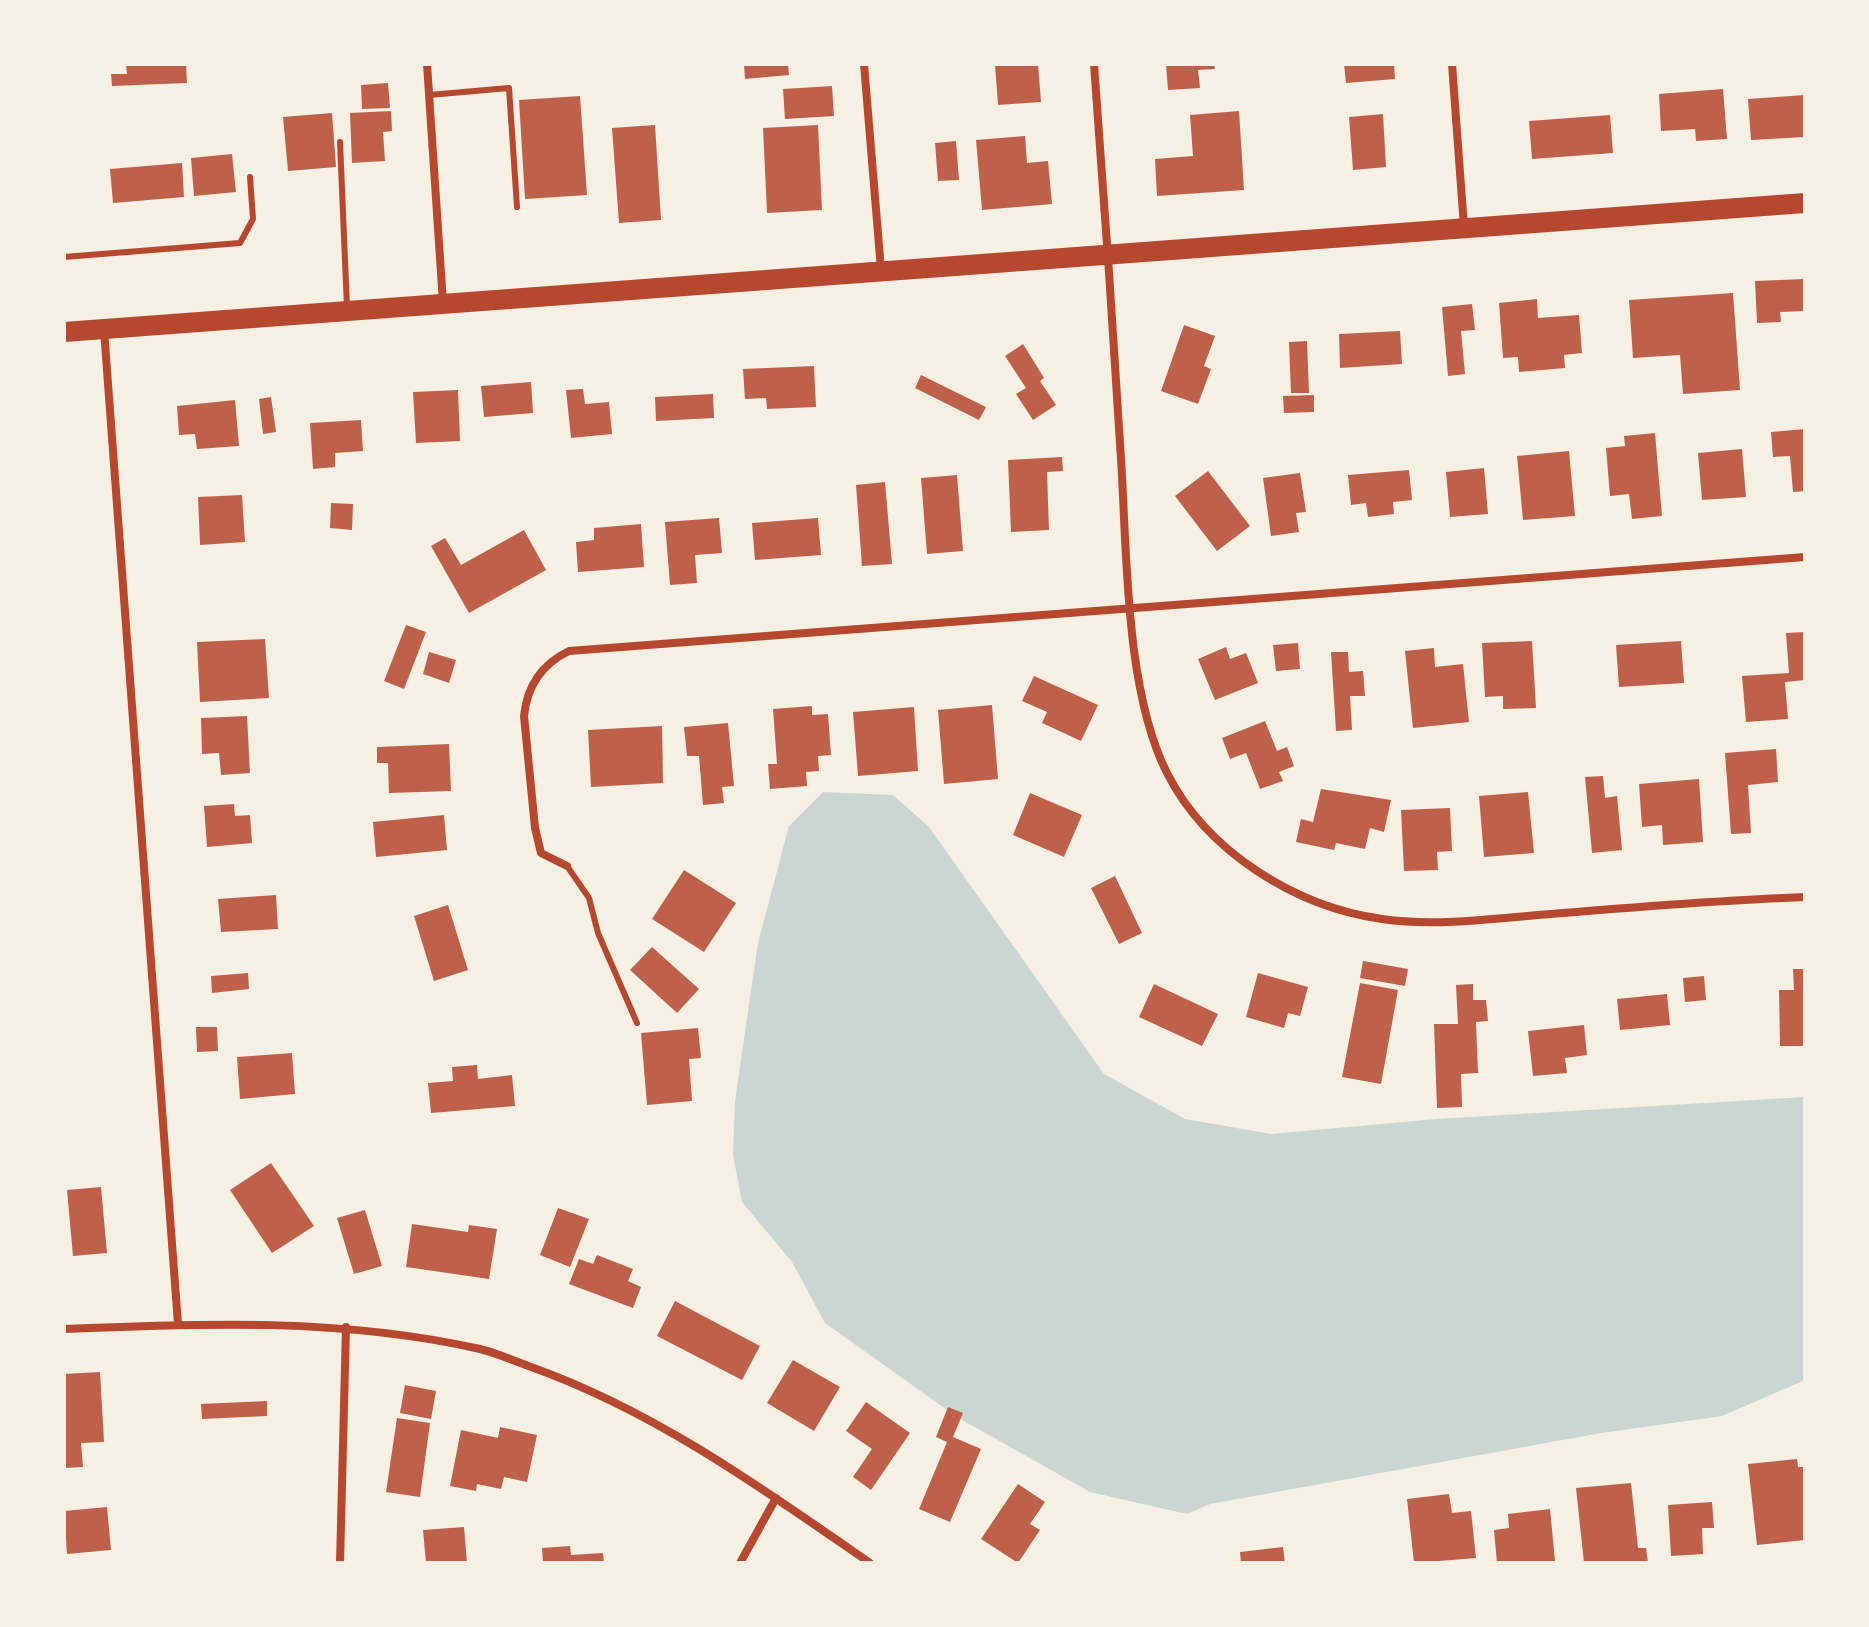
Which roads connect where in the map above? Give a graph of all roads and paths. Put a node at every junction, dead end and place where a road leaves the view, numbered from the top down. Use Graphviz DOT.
graph roads {
  1 [pos="427,64"];
  2 [pos="864,64"];
  3 [pos="1094,64"];
  4 [pos="1452,64"];
  5 [pos="429,95"];
  6 [pos="340,142"];
  7 [pos="250,177"];
  8 [pos="1805,203"];
  9 [pos="517,207"];
  10 [pos="1464,228"];
  11 [pos="1109,255"];
  12 [pos="64,257"];
  13 [pos="882,273"];
  14 [pos="444,304"];
  15 [pos="347,311"];
  16 [pos="104,329"];
  17 [pos="64,332"];
  18 [pos="1805,557"];
  19 [pos="1130,606"];
  20 [pos="567,866"];
  21 [pos="1805,897"];
  22 [pos="637,1023"];
  23 [pos="178,1324"];
  24 [pos="346,1327"];
  25 [pos="64,1329"];
  26 [pos="776,1498"];
  27 [pos="340,1563"];
  28 [pos="740,1563"];
  29 [pos="870,1563"];
  1 -- 5 [label="street"];
  2 -- 13 [label="street"];
  3 -- 11 [label="street"];
  4 -- 10 [label="street"];
  5 -- 9 [label="lane"];
  5 -- 14 [label="street"];
  6 -- 15 [label="lane"];
  7 -- 12 [label="lane"];
  8 -- 10 [label="main road"];
  10 -- 11 [label="main road"];
  11 -- 13 [label="main road"];
  11 -- 19 [label="street"];
  13 -- 14 [label="main road"];
  14 -- 15 [label="main road"];
  15 -- 16 [label="main road"];
  16 -- 17 [label="main road"];
  16 -- 23 [label="street"];
  18 -- 19 [label="street"];
  19 -- 20 [label="street"];
  19 -- 21 [label="street"];
  20 -- 22 [label="lane"];
  23 -- 24 [label="street"];
  23 -- 25 [label="street"];
  24 -- 26 [label="street"];
  24 -- 27 [label="street"];
  26 -- 28 [label="street"];
  26 -- 29 [label="street"];
}
